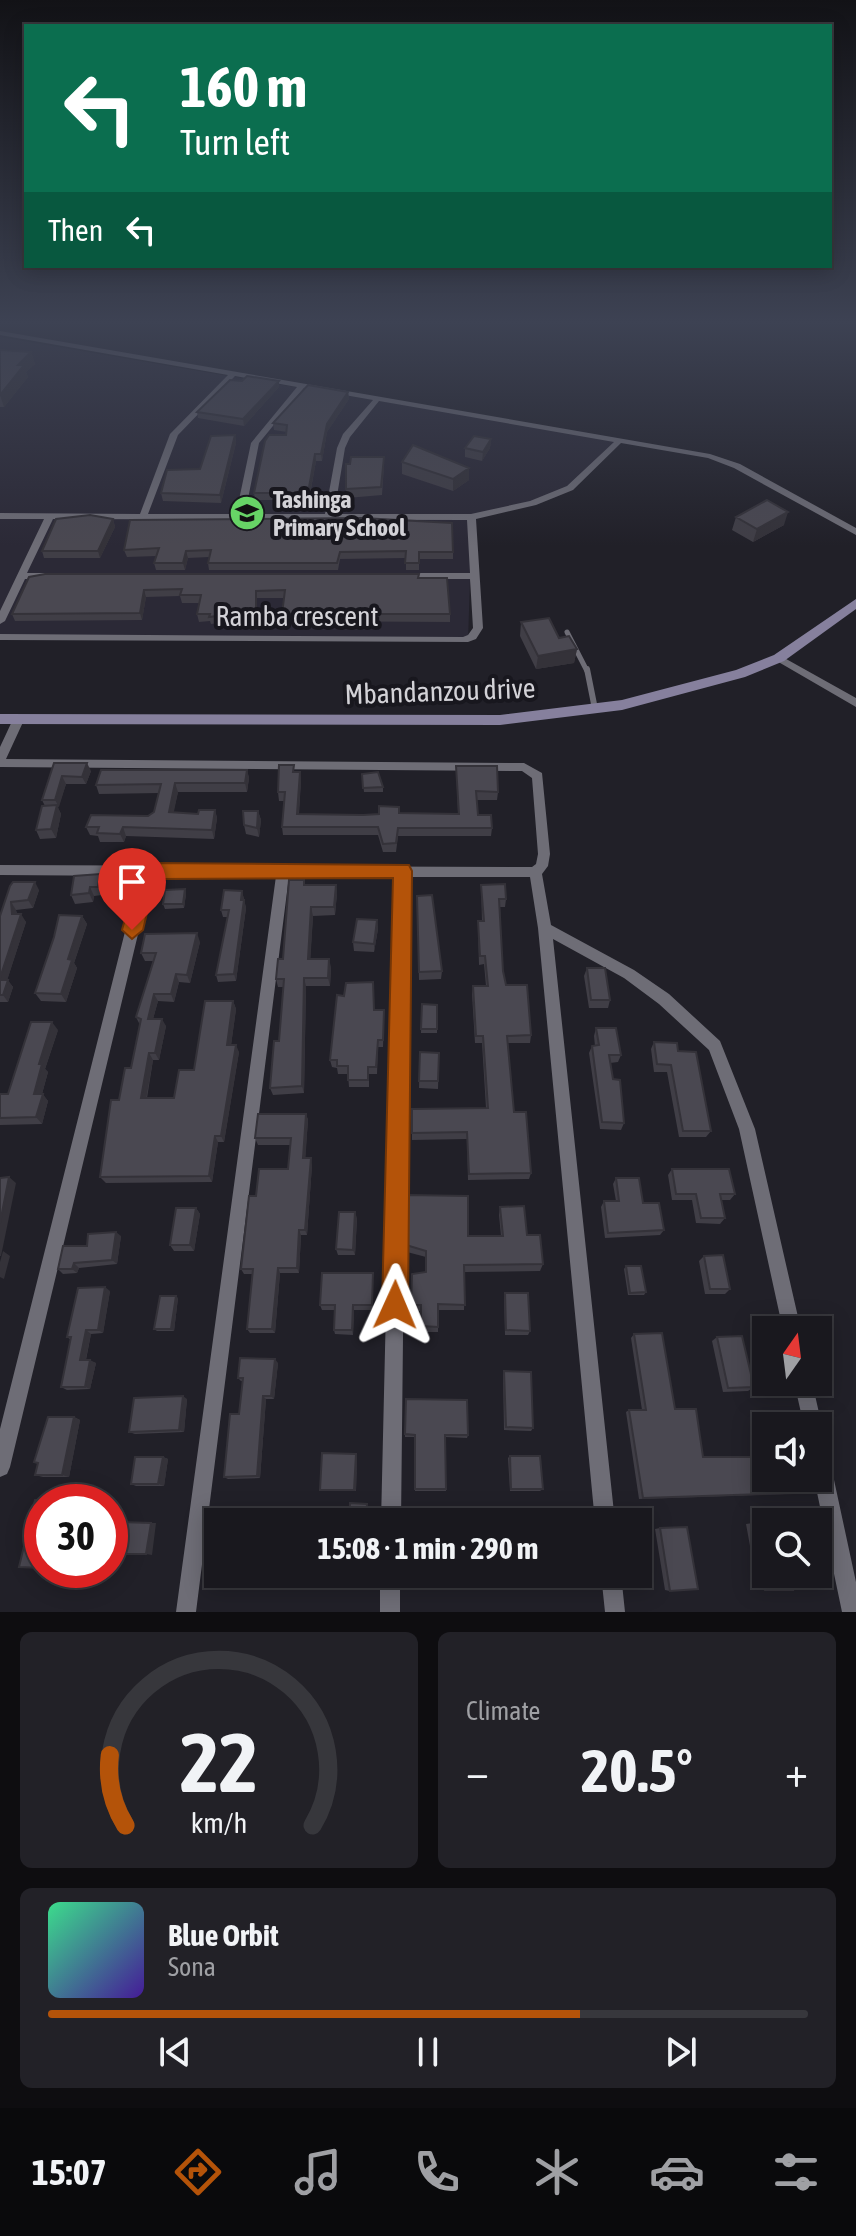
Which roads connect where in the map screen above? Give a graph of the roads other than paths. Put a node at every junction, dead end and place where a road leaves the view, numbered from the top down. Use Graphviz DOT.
graph roads {
  1 [pos="211,396"];
  2 [pos="293,396"];
  3 [pos="368,396"];
  4 [pos="378,398"];
  5 [pos="619,441"];
  6 [pos="240,515"];
  7 [pos="329,515"];
  8 [pos="0,516"];
  9 [pos="50,516"];
  10 [pos="143,516"];
  11 [pos="471,517"];
  12 [pos="856,532"];
  13 [pos="21,576"];
  14 [pos="68,576"];
  15 [pos="396,576"];
  16 [pos="474,576"];
  17 [pos="856,603"];
  18 [pos="0,621"];
  19 [pos="567,632"];
  20 [pos="0,637"];
  21 [pos="779,658"];
  22 [pos="856,703"];
  23 [pos="595,709"];
  24 [pos="0,719"];
  25 [pos="18,720"];
  26 [pos="0,761"];
  27 [pos="0,870"];
  28 [pos="147,871"];
  29 [pos="402,871"];
  30 [pos="535,872"];
  31 [pos="283,873"];
  32 [pos="545,928"];
  33 [pos="789,1316"];
  34 [pos="0,1467"];
  35 [pos="826,1492"];
  36 [pos="391,1508"];
  37 [pos="604,1508"];
  38 [pos="390,1588"];
  39 [pos="612,1588"];
  40 [pos="186,1612"];
  41 [pos="390,1612"];
  42 [pos="615,1612"];
  43 [pos="852,1612"];
  1 -- 10 [label="street"];
  2 -- 6 [label="street"];
  3 -- 4 [label="street"];
  4 -- 5 [label="street"];
  4 -- 7 [label="street"];
  5 -- 11 [label="street"];
  5 -- 12 [label="street"];
  6 -- 7 [label="street"];
  6 -- 10 [label="street"];
  7 -- 11 [label="street"];
  8 -- 9 [label="street"];
  9 -- 10 [label="street"];
  9 -- 13 [label="street"];
  11 -- 16 [label="street, Ramba crescent"];
  13 -- 14 [label="street"];
  13 -- 18 [label="street"];
  15 -- 16 [label="street"];
  16 -- 20 [label="street, Ramba crescent"];
  17 -- 21 [label="street, Mbandanzou drive"];
  19 -- 23 [label="lane"];
  21 -- 22 [label="street"];
  21 -- 23 [label="street, Mbandanzou drive"];
  23 -- 25 [label="street, Mbandanzou drive"];
  24 -- 25 [label="street, Mbandanzou drive"];
  25 -- 26 [label="street"];
  26 -- 30 [label="street"];
  27 -- 28 [label="street"];
  28 -- 31 [label="street"];
  28 -- 34 [label="street"];
  29 -- 30 [label="street"];
  29 -- 31 [label="street"];
  29 -- 36 [label="street"];
  30 -- 32 [label="street"];
  31 -- 40 [label="street"];
  32 -- 33 [label="street"];
  32 -- 37 [label="street"];
  35 -- 43 [label="street"];
  38 -- 41 [label="street"];
  39 -- 42 [label="street"];
}
